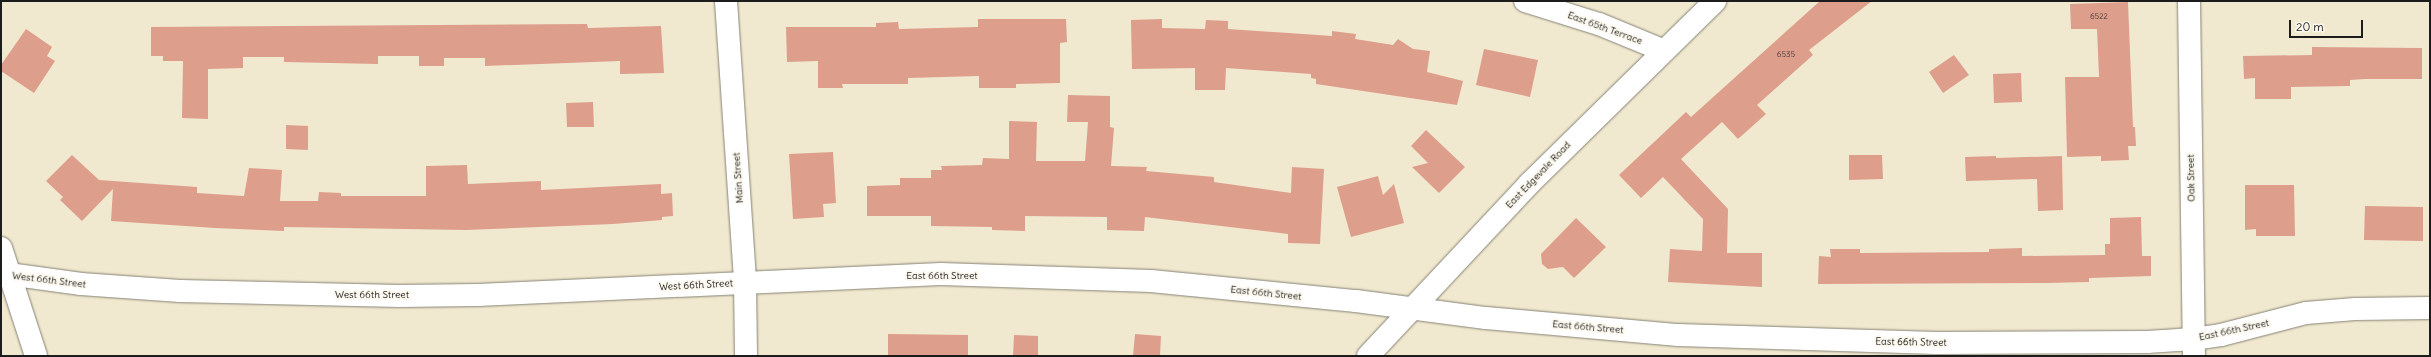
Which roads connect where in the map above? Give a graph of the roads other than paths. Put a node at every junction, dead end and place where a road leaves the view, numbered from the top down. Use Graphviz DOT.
graph roads {
  1 [pos="726,1"];
  2 [pos="1525,1"];
  3 [pos="1715,1"];
  4 [pos="2189,1"];
  5 [pos="1662,50"];
  6 [pos="1,248"];
  7 [pos="6,274"];
  8 [pos="745,282"];
  9 [pos="1410,308"];
  10 [pos="2430,308"];
  11 [pos="2194,348"];
  12 [pos="36,356"];
  13 [pos="746,356"];
  14 [pos="1368,356"];
  1 -- 8 [label="street, Main Street"];
  2 -- 5 [label="street, East 65th Terrace"];
  3 -- 5 [label="street, East Edgevale Road"];
  4 -- 11 [label="street, Oak Street"];
  5 -- 9 [label="street, East Edgevale Road"];
  6 -- 7 [label="street"];
  7 -- 8 [label="street, West 66th Street"];
  7 -- 12 [label="street"];
  8 -- 9 [label="street, East 66th Street"];
  8 -- 13 [label="street, Main Street"];
  9 -- 11 [label="street, East 66th Street"];
  9 -- 14 [label="street, East Edgevale Road"];
  10 -- 11 [label="street, East 66th Street"];
}
